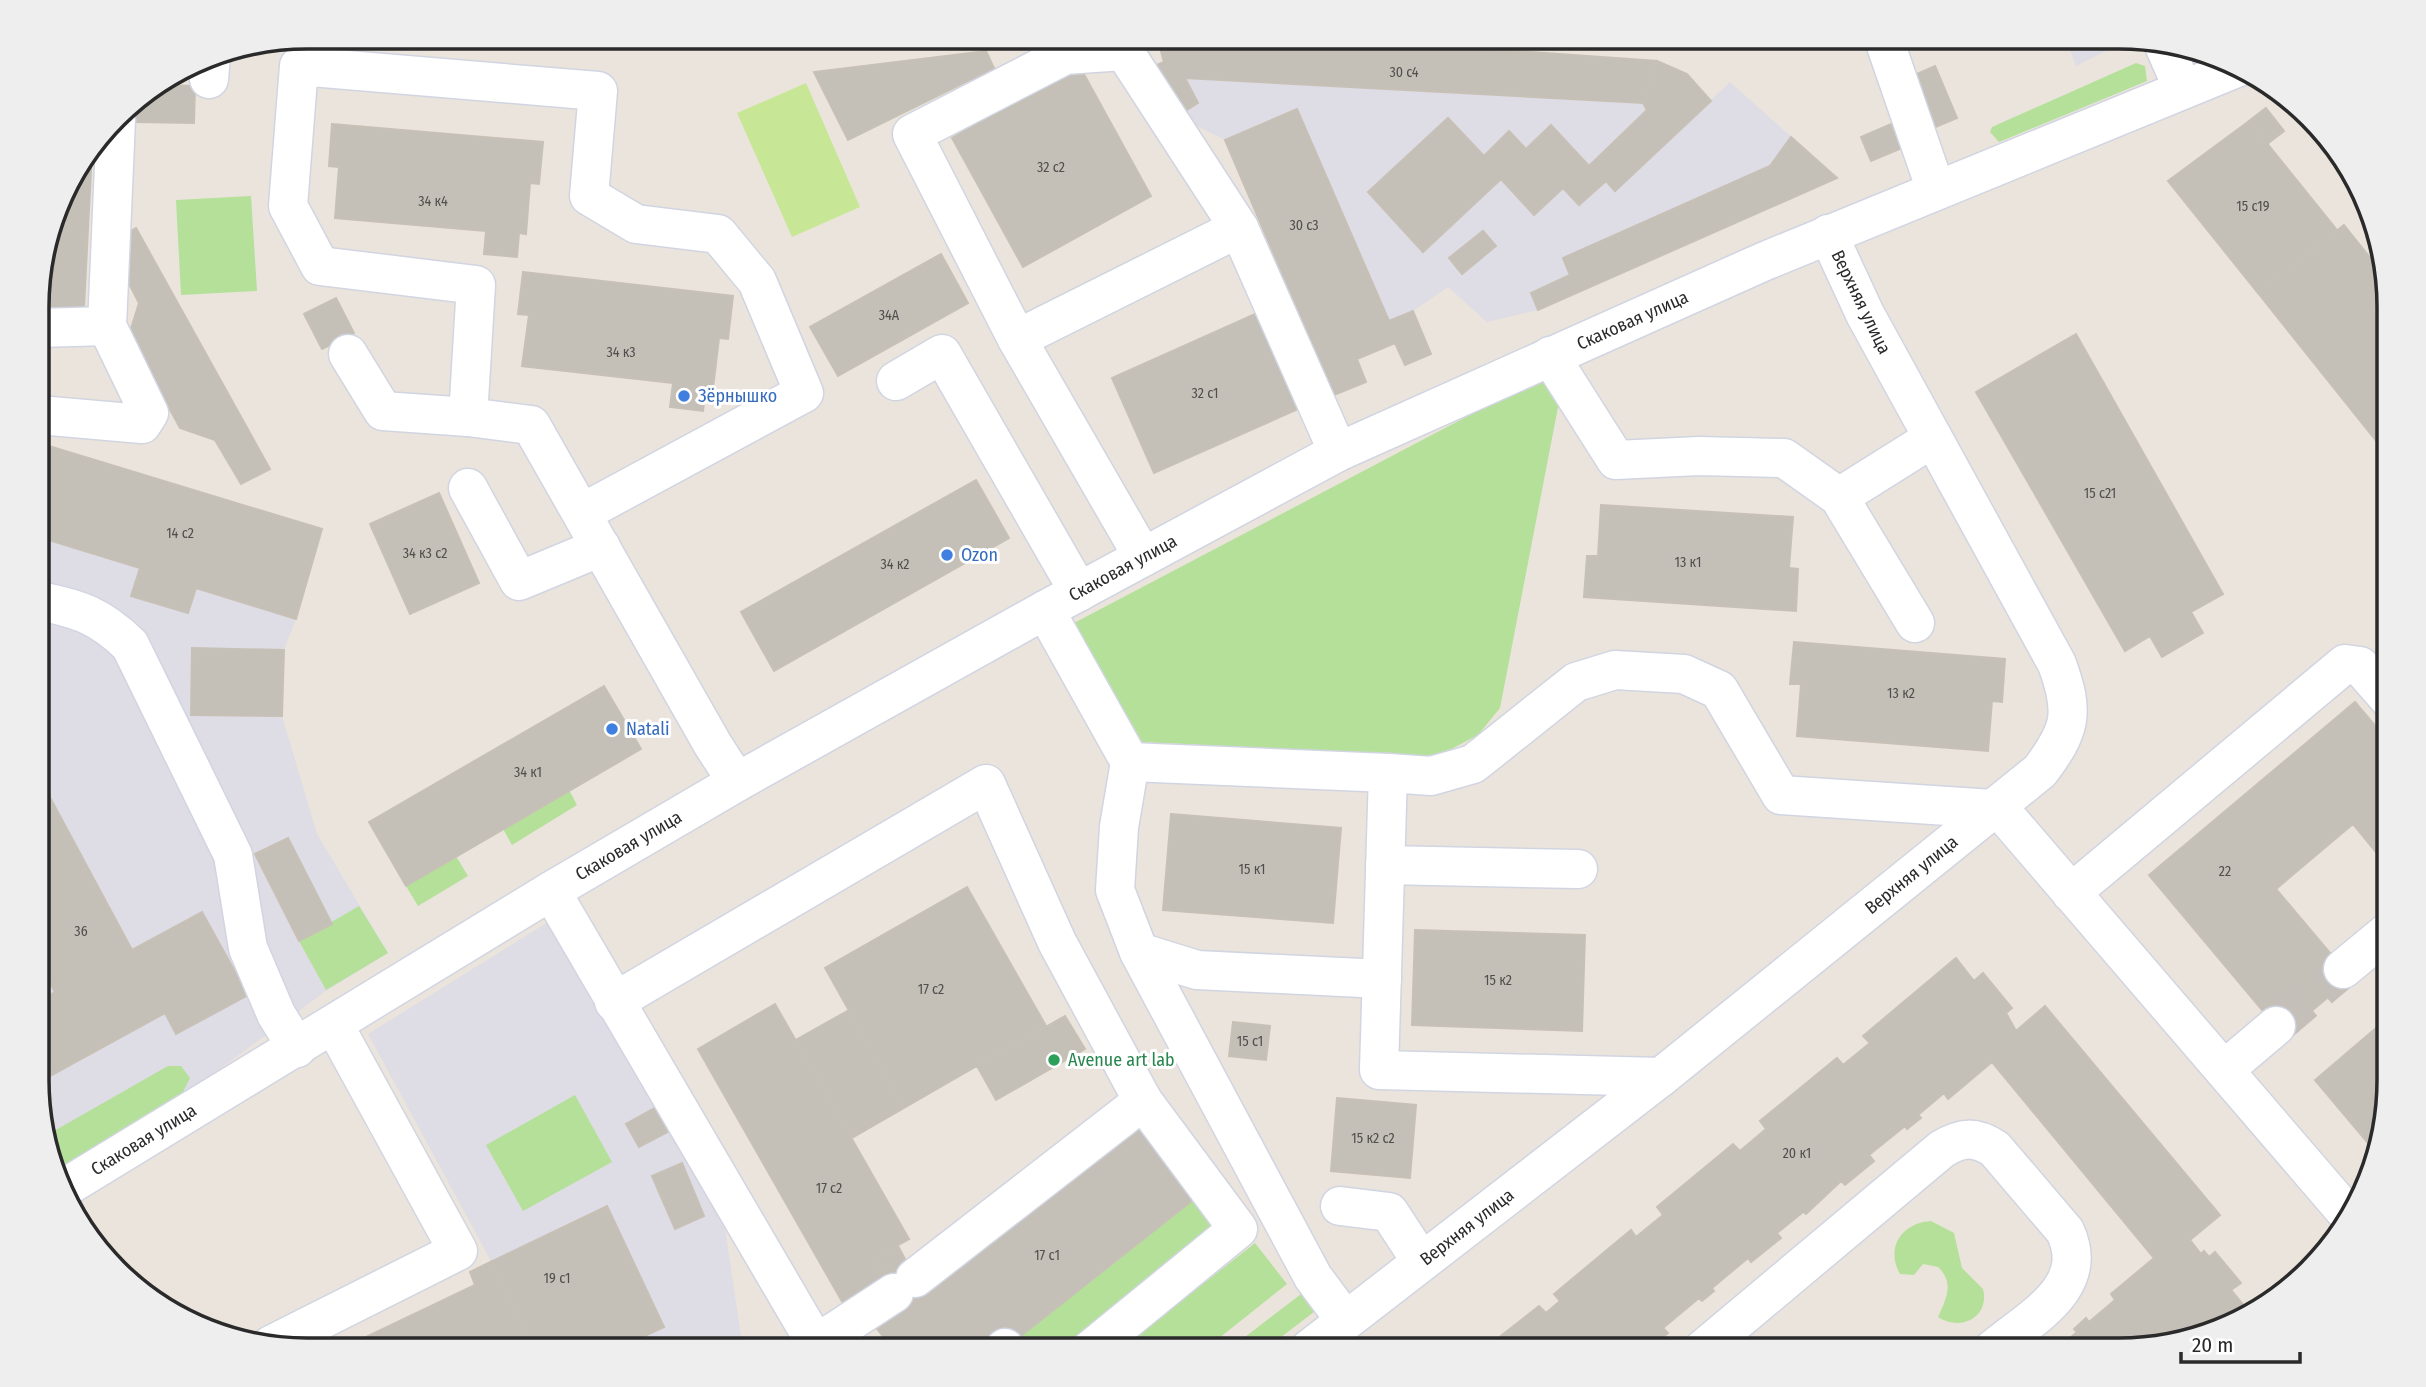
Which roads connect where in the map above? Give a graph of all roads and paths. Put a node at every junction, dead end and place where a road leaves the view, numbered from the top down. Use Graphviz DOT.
graph roads {
  1 [pos="1887,49"];
  2 [pos="2169,54"];
  3 [pos="2224,72"];
  4 [pos="2183,89"];
  5 [pos="115,135"];
  6 [pos="1936,190"];
  7 [pos="1239,229"];
  8 [pos="1828,234"];
  9 [pos="107,326"];
  10 [pos="49,328"];
  11 [pos="1017,339"];
  12 [pos="348,354"];
  13 [pos="1550,356"];
  14 [pos="896,380"];
  15 [pos="49,416"];
  16 [pos="468,417"];
  17 [pos="1933,438"];
  18 [pos="1338,452"];
  19 [pos="468,488"];
  20 [pos="1839,497"];
  21 [pos="582,513"];
  22 [pos="601,547"];
  23 [pos="1143,557"];
  24 [pos="1079,592"];
  25 [pos="49,603"];
  26 [pos="1045,610"];
  27 [pos="1915,623"];
  28 [pos="2377,685"];
  29 [pos="1130,762"];
  30 [pos="1388,773"];
  31 [pos="737,782"];
  32 [pos="1995,808"];
  33 [pos="1385,865"];
  34 [pos="1578,869"];
  35 [pos="551,891"];
  36 [pos="2071,893"];
  37 [pos="2377,942"];
  38 [pos="1139,952"];
  39 [pos="2343,970"];
  40 [pos="1382,979"];
  41 [pos="614,1002"];
  42 [pos="334,1025"];
  43 [pos="2276,1026"];
  44 [pos="297,1048"];
  45 [pos="2224,1069"];
  46 [pos="1661,1077"];
  47 [pos="1143,1101"];
  48 [pos="71,1184"];
  49 [pos="1340,1206"];
  50 [pos="2343,1208"];
  51 [pos="1421,1261"];
  52 [pos="1345,1320"];
  53 [pos="287,1337"];
  54 [pos="813,1338"];
  55 [pos="831,1338"];
  56 [pos="1105,1338"];
  57 [pos="1323,1338"];
  58 [pos="1716,1338"];
  59 [pos="2007,1338"];
  1 -- 6 [label="street"];
  2 -- 4 [label="street"];
  3 -- 4 [label="street, Скаковая улица"];
  4 -- 6 [label="street, Скаковая улица"];
  5 -- 9 [label="street"];
  6 -- 8 [label="street, Скаковая улица"];
  7 -- 11 [label="street"];
  7 -- 11 [label="street"];
  7 -- 18 [label="street"];
  8 -- 13 [label="street, Скаковая улица"];
  8 -- 17 [label="street, Верхняя улица"];
  9 -- 10 [label="street"];
  9 -- 15 [label="street"];
  11 -- 23 [label="street"];
  12 -- 16 [label="street"];
  13 -- 18 [label="street, Скаковая улица"];
  13 -- 20 [label="street"];
  14 -- 24 [label="street"];
  16 -- 21 [label="street"];
  16 -- 21 [label="street"];
  17 -- 20 [label="street"];
  17 -- 32 [label="street, Верхняя улица"];
  18 -- 23 [label="street, Скаковая улица"];
  19 -- 22 [label="street"];
  20 -- 27 [label="street"];
  21 -- 22 [label="street"];
  22 -- 31 [label="street"];
  23 -- 24 [label="street, Скаковая улица"];
  24 -- 26 [label="street, Скаковая улица"];
  25 -- 44 [label="street"];
  26 -- 29 [label="street"];
  26 -- 31 [label="street, Скаковая улица"];
  28 -- 36 [label="street"];
  29 -- 30 [label="street"];
  29 -- 38 [label="street"];
  30 -- 32 [label="street"];
  30 -- 33 [label="street"];
  31 -- 35 [label="street, Скаковая улица"];
  32 -- 36 [label="street"];
  32 -- 46 [label="street, Верхняя улица"];
  33 -- 34 [label="street"];
  33 -- 40 [label="street"];
  35 -- 41 [label="street"];
  35 -- 42 [label="street, Скаковая улица"];
  36 -- 45 [label="street"];
  37 -- 39 [label="street"];
  38 -- 40 [label="street"];
  38 -- 52 [label="street"];
  40 -- 46 [label="street"];
  41 -- 47 [label="street"];
  41 -- 54 [label="street"];
  42 -- 44 [label="street, Скаковая улица"];
  42 -- 53 [label="street"];
  43 -- 45 [label="street"];
  44 -- 48 [label="street, Скаковая улица"];
  45 -- 50 [label="street"];
  46 -- 51 [label="street, Верхняя улица"];
  47 -- 55 [label="street"];
  47 -- 56 [label="street"];
  49 -- 51 [label="street"];
  51 -- 52 [label="street, Верхняя улица"];
  52 -- 57 [label="street, Верхняя улица"];
  58 -- 59 [label="street"];
}
